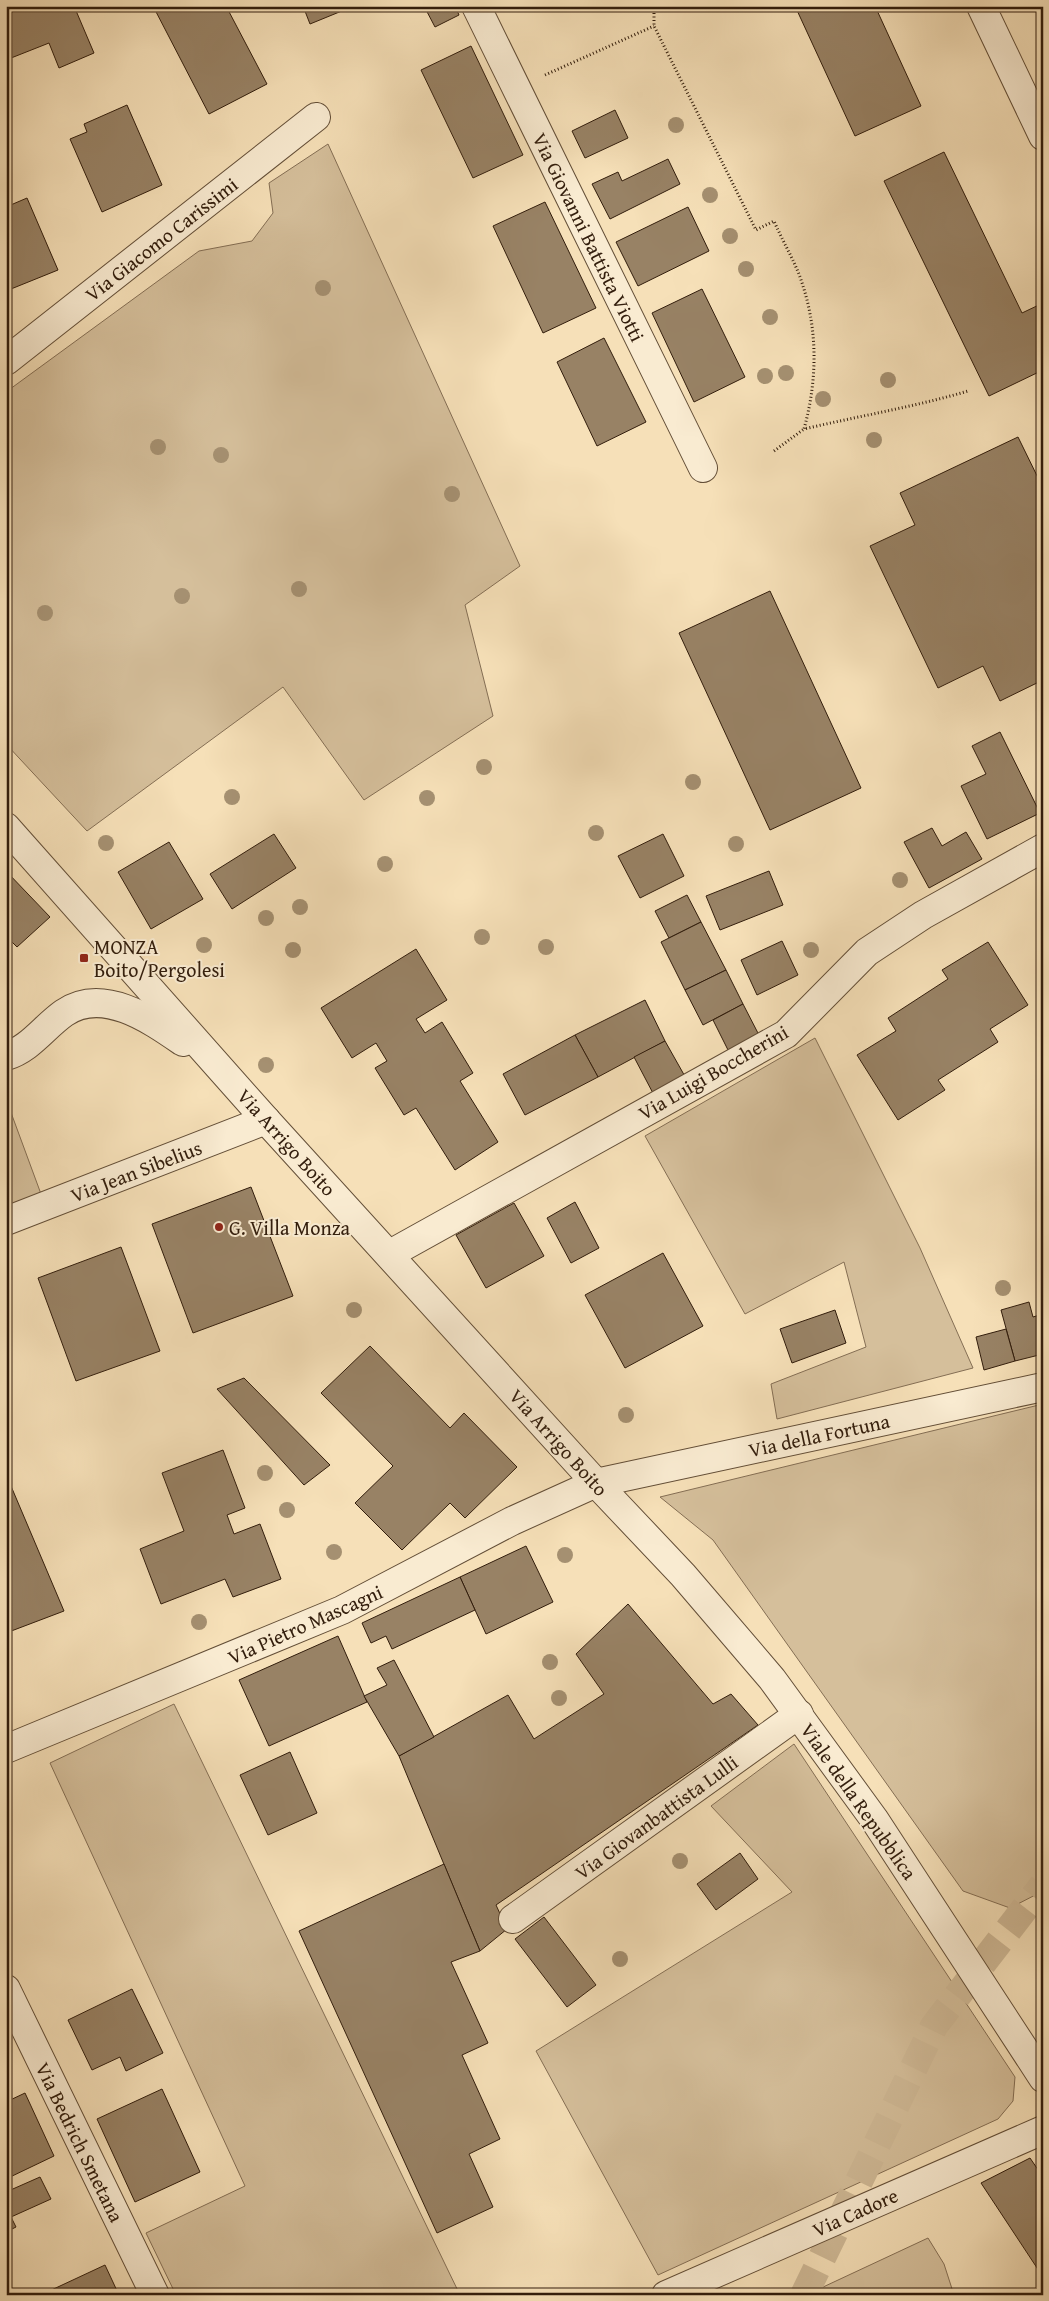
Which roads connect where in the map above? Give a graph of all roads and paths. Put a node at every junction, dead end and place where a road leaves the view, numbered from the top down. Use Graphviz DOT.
graph roads {
  1 [pos="476,6"];
  2 [pos="654,6"];
  3 [pos="981,6"];
  4 [pos="654,26"];
  5 [pos="516,88"];
  6 [pos="1033,95"];
  7 [pos="316,117"];
  8 [pos="1043,136"];
  9 [pos="6,361"];
  10 [pos="968,392"];
  11 [pos="804,429"];
  12 [pos="774,451"];
  13 [pos="702,468"];
  14 [pos="6,827"];
  15 [pos="1043,848"];
  16 [pos="6,1056"];
  17 [pos="214,1062"];
  18 [pos="266,1120"];
  19 [pos="6,1221"];
  20 [pos="390,1254"];
  21 [pos="1043,1387"];
  22 [pos="596,1483"];
  23 [pos="652,1541"];
  24 [pos="799,1714"];
  25 [pos="6,1749"];
  26 [pos="513,1920"];
  27 [pos="6,1989"];
  28 [pos="1043,2078"];
  29 [pos="1043,2130"];
  30 [pos="155,2295"];
  31 [pos="666,2295"];
  1 -- 5 [label="street, Via Giovanni Battista Viotti"];
  2 -- 4 [label="path"];
  3 -- 6 [label="street"];
  4 -- 5 [label="path"];
  4 -- 11 [label="path"];
  5 -- 13 [label="street, Via Giovanni Battista Viotti"];
  6 -- 8 [label="street"];
  7 -- 9 [label="street, Via Giacomo Carissimi"];
  10 -- 11 [label="path"];
  11 -- 12 [label="path"];
  14 -- 17 [label="street, Via Arrigo Boito"];
  15 -- 20 [label="street, Via Luigi Boccherini"];
  16 -- 17 [label="street"];
  17 -- 18 [label="street, Via Arrigo Boito"];
  18 -- 19 [label="street, Via Jean Sibelius"];
  18 -- 20 [label="street, Via Arrigo Boito"];
  20 -- 22 [label="street, Via Arrigo Boito"];
  21 -- 22 [label="street, Via della Fortuna"];
  22 -- 23 [label="street, Via Arrigo Boito"];
  22 -- 25 [label="street, Via Pietro Mascagni"];
  23 -- 24 [label="street, Viale della Repubblica"];
  24 -- 26 [label="street, Via Giovanbattista Lulli"];
  24 -- 28 [label="street, Viale della Repubblica"];
  27 -- 30 [label="street, Via Bedrich Smetana"];
  29 -- 31 [label="street, Via Cadore"];
}
